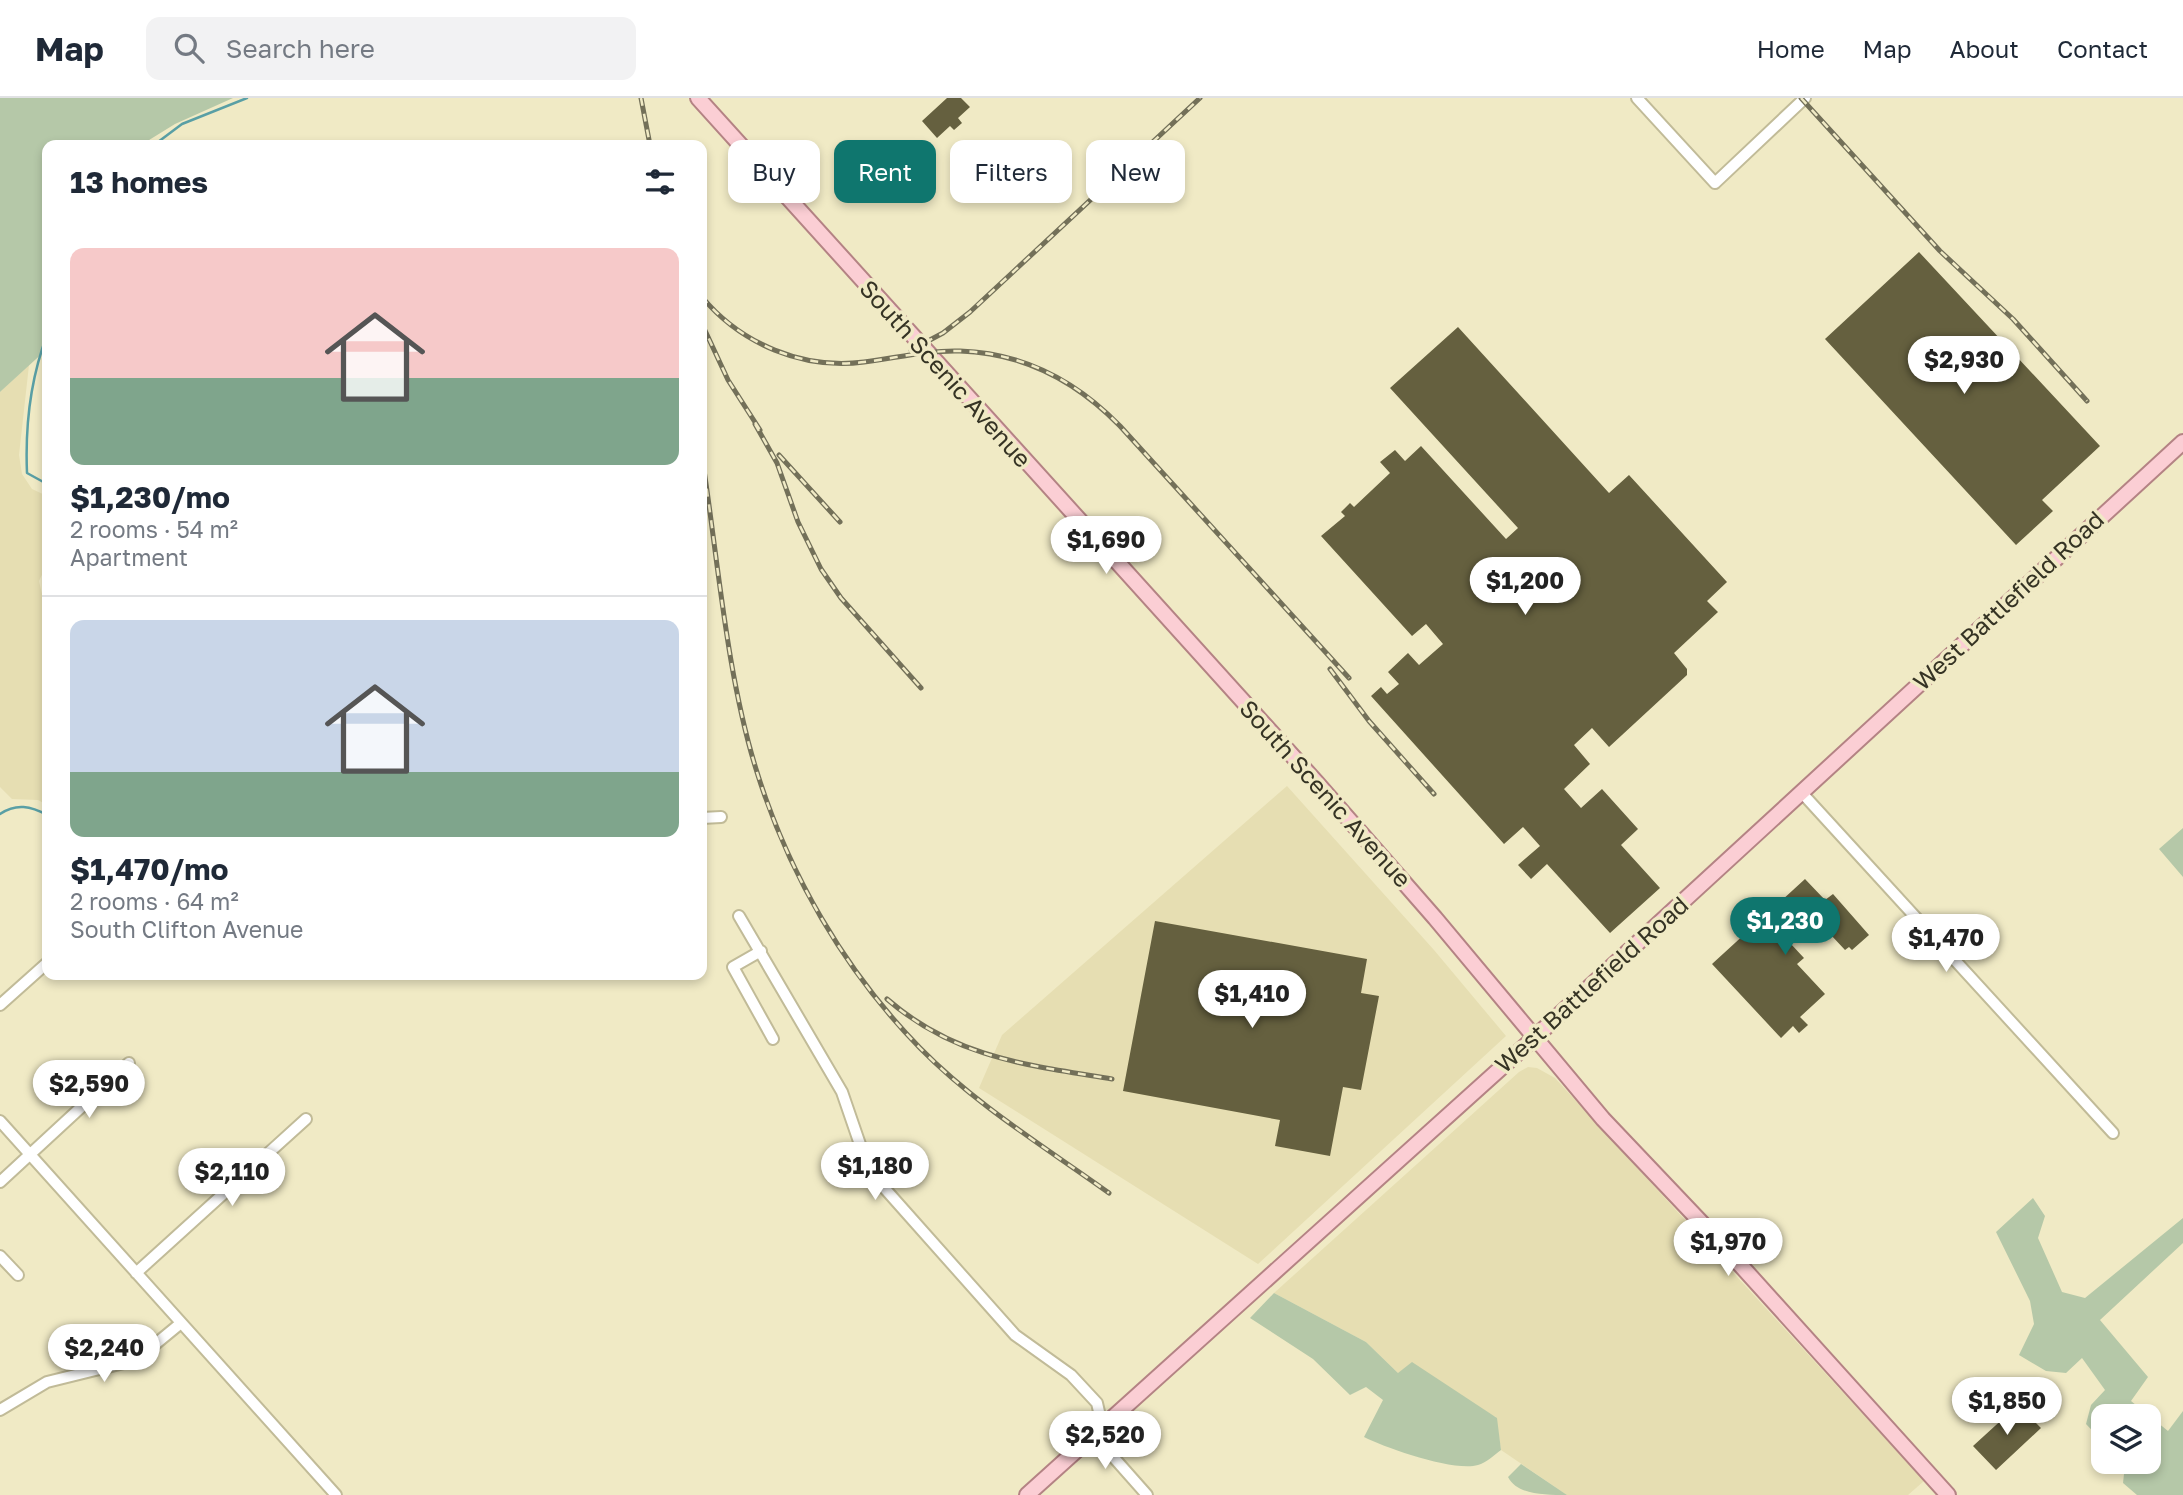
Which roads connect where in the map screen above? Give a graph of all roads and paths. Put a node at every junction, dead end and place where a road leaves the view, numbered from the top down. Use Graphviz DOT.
graph roads {
  1 [pos="698,98"];
  2 [pos="1637,98"];
  3 [pos="1805,98"];
  4 [pos="2183,442"];
  5 [pos="1802,793"];
  6 [pos="721,817"];
  7 [pos="707,818"];
  8 [pos="739,916"];
  9 [pos="761,951"];
  10 [pos="42,967"];
  11 [pos="0,1005"];
  12 [pos="773,1039"];
  13 [pos="1533,1039"];
  14 [pos="129,1063"];
  15 [pos="306,1119"];
  16 [pos="0,1121"];
  17 [pos="2113,1133"];
  18 [pos="28,1153"];
  19 [pos="0,1182"];
  20 [pos="0,1256"];
  21 [pos="136,1273"];
  22 [pos="18,1275"];
  23 [pos="181,1323"];
  24 [pos="0,1410"];
  25 [pos="1103,1427"];
  26 [pos="337,1495"];
  27 [pos="1027,1495"];
  28 [pos="1147,1495"];
  29 [pos="1948,1495"];
  1 -- 13 [label="main road, South Scenic Avenue"];
  2 -- 3 [label="street"];
  4 -- 5 [label="main road, West Battlefield Road"];
  5 -- 13 [label="main road, West Battlefield Road"];
  5 -- 17 [label="street"];
  6 -- 7 [label="street"];
  8 -- 9 [label="street"];
  9 -- 12 [label="street"];
  9 -- 25 [label="street"];
  10 -- 11 [label="street"];
  13 -- 25 [label="main road, West Battlefield Road"];
  13 -- 29 [label="main road, South Scenic Avenue"];
  14 -- 18 [label="street"];
  15 -- 21 [label="street"];
  16 -- 18 [label="street"];
  18 -- 19 [label="street"];
  18 -- 21 [label="street"];
  20 -- 22 [label="street"];
  21 -- 23 [label="street"];
  23 -- 24 [label="street"];
  23 -- 26 [label="street"];
  25 -- 27 [label="main road, West Battlefield Road"];
  25 -- 28 [label="street"];
}
